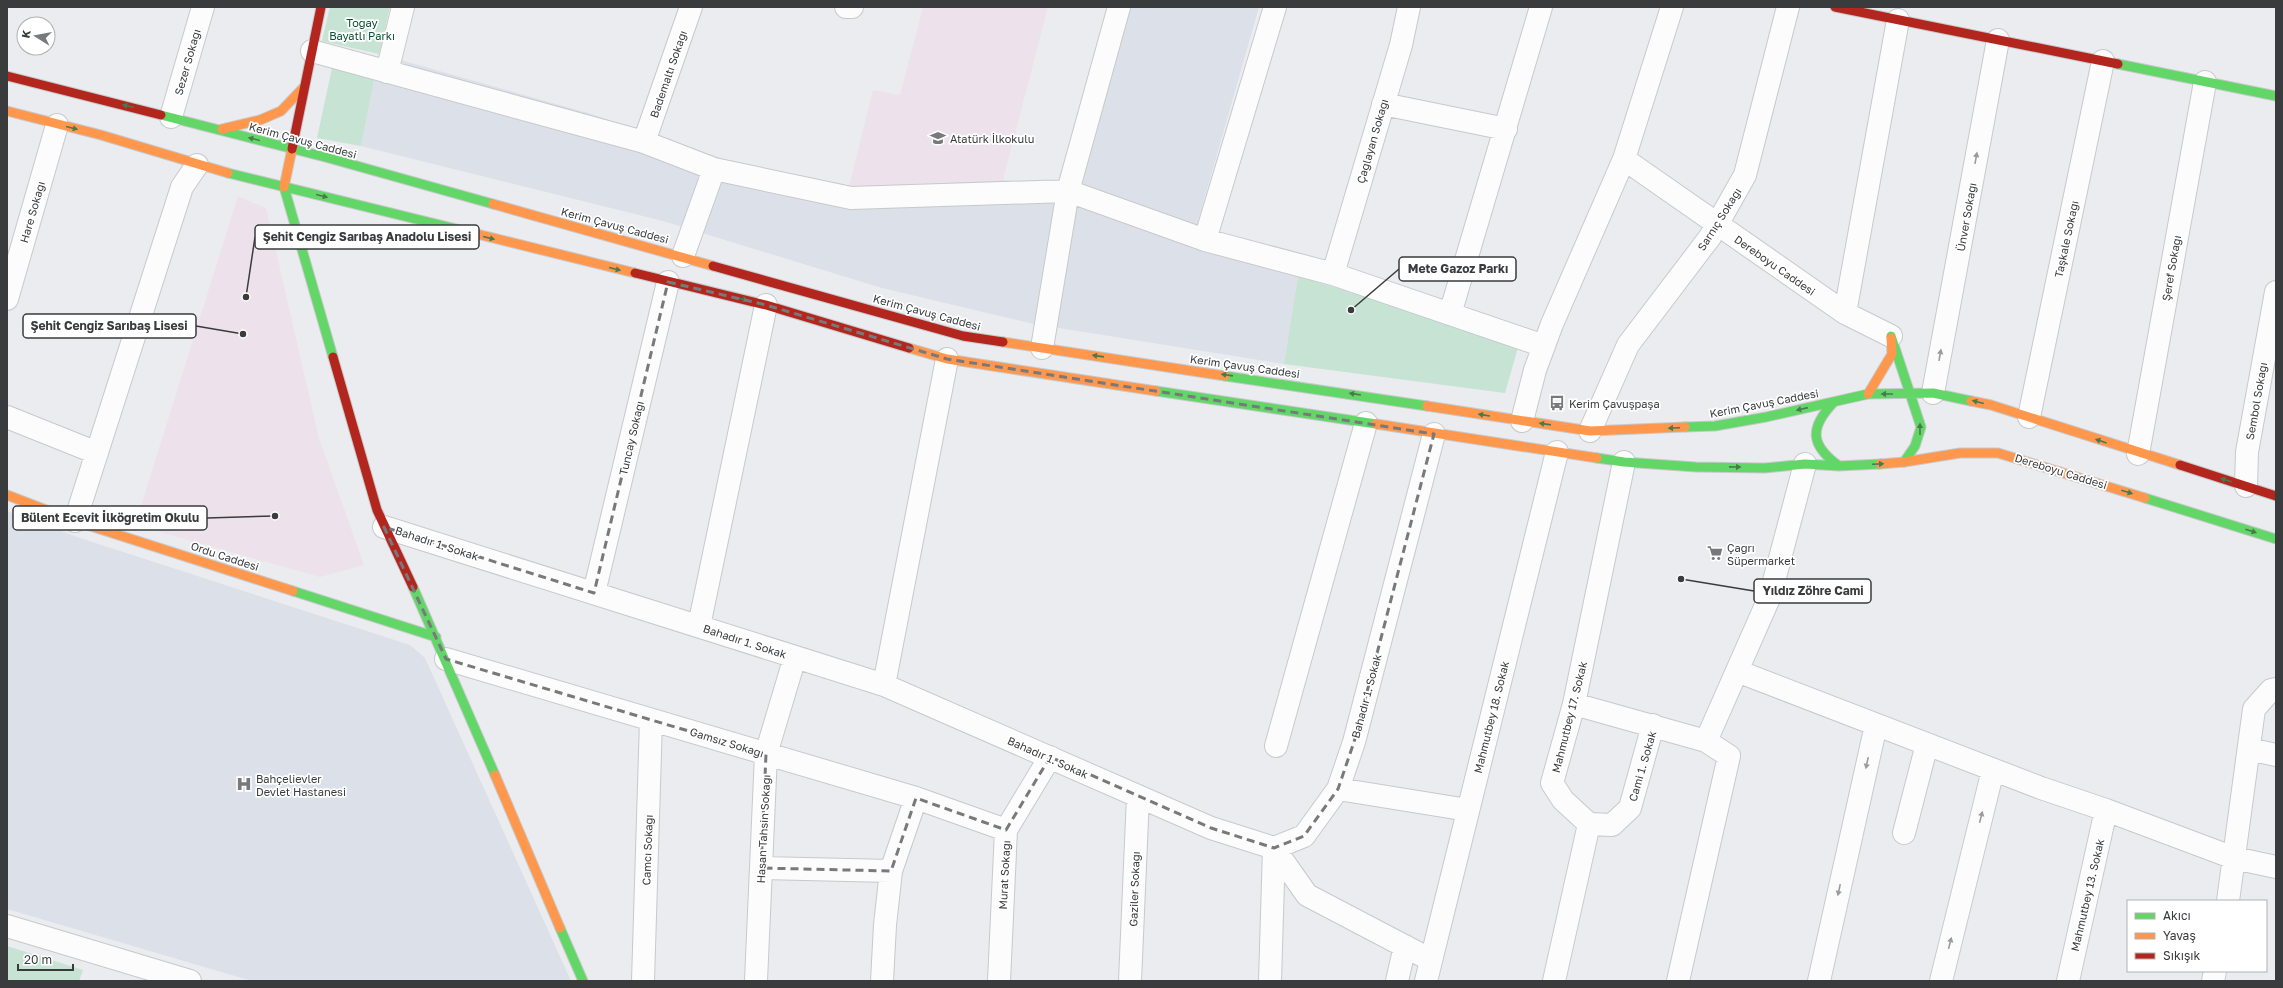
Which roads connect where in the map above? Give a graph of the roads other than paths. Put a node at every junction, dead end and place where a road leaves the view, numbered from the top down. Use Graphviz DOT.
graph roads {
  1 [pos="203,7"];
  2 [pos="321,7"];
  3 [pos="403,7"];
  4 [pos="691,7"];
  5 [pos="846,7"];
  6 [pos="852,7"];
  7 [pos="1119,7"];
  8 [pos="1275,7"];
  9 [pos="1409,7"];
  10 [pos="1542,7"];
  11 [pos="1672,7"];
  12 [pos="1788,7"];
  13 [pos="1835,7"];
  14 [pos="1898,20"];
  15 [pos="1998,40"];
  16 [pos="312,51"];
  17 [pos="2103,61"];
  18 [pos="387,72"];
  19 [pos="7,76"];
  20 [pos="2205,82"];
  21 [pos="304,87"];
  22 [pos="2276,96"];
  23 [pos="1383,104"];
  24 [pos="7,111"];
  25 [pos="171,117"];
  26 [pos="57,125"];
  27 [pos="1506,129"];
  28 [pos="217,130"];
  29 [pos="644,142"];
  30 [pos="292,149"];
  31 [pos="1624,159"];
  32 [pos="197,165"];
  33 [pos="714,169"];
  34 [pos="284,187"];
  35 [pos="1068,191"];
  36 [pos="1717,225"];
  37 [pos="1205,240"];
  38 [pos="683,256"];
  39 [pos="1333,274"];
  40 [pos="668,282"];
  41 [pos="2276,292"];
  42 [pos="7,299"];
  43 [pos="766,305"];
  44 [pos="1844,313"];
  45 [pos="1450,314"];
  46 [pos="1892,336"];
  47 [pos="1544,346"];
  48 [pos="1042,348"];
  49 [pos="947,359"];
  50 [pos="1911,393"];
  51 [pos="1934,393"];
  52 [pos="1868,394"];
  53 [pos="1834,402"];
  54 [pos="7,417"];
  55 [pos="2029,417"];
  56 [pos="1522,421"];
  57 [pos="1366,423"];
  58 [pos="1590,431"];
  59 [pos="1434,434"];
  60 [pos="1557,452"];
  61 [pos="97,453"];
  62 [pos="2138,454"];
  63 [pos="1624,462"];
  64 [pos="1904,462"];
  65 [pos="1805,464"];
  66 [pos="1839,466"];
  67 [pos="2246,486"];
  68 [pos="7,495"];
  69 [pos="2276,496"];
  70 [pos="75,521"];
  71 [pos="384,527"];
  72 [pos="2276,539"];
  73 [pos="594,593"];
  74 [pos="699,626"];
  75 [pos="436,637"];
  76 [pos="795,657"];
  77 [pos="446,658"];
  78 [pos="1737,671"];
  79 [pos="884,685"];
  80 [pos="2276,689"];
  81 [pos="1574,704"];
  82 [pos="651,720"];
  83 [pos="1653,725"];
  84 [pos="1876,725"];
  85 [pos="1706,741"];
  86 [pos="1927,744"];
  87 [pos="1276,746"];
  88 [pos="2249,749"];
  89 [pos="766,754"];
  90 [pos="2276,755"];
  91 [pos="1050,758"];
  92 [pos="1993,770"];
  93 [pos="1338,789"];
  94 [pos="1138,796"];
  95 [pos="916,798"];
  96 [pos="1468,810"];
  97 [pos="2106,810"];
  98 [pos="1589,824"];
  99 [pos="1006,830"];
  100 [pos="1904,833"];
  101 [pos="1274,848"];
  102 [pos="2234,858"];
  103 [pos="2276,867"];
  104 [pos="761,868"];
  105 [pos="891,871"];
  106 [pos="2228,900"];
  107 [pos="7,926"];
  108 [pos="1405,946"];
  109 [pos="1431,960"];
  110 [pos="190,981"];
  111 [pos="583,981"];
  112 [pos="643,981"];
  113 [pos="756,981"];
  114 [pos="882,981"];
  115 [pos="999,981"];
  116 [pos="1130,981"];
  117 [pos="1270,981"];
  118 [pos="1397,981"];
  119 [pos="1426,981"];
  120 [pos="1554,981"];
  121 [pos="1678,981"];
  122 [pos="1819,981"];
  123 [pos="1941,981"];
  124 [pos="2068,981"];
  1 -- 25 [label="street, Sezer Sokağı"];
  2 -- 16 [label="main road"];
  3 -- 18 [label="street"];
  4 -- 29 [label="street, Bademaltı Sokağı"];
  5 -- 6 [label="street"];
  7 -- 35 [label="street"];
  8 -- 37 [label="street"];
  9 -- 23 [label="street, Çağlayan Sokağı"];
  10 -- 27 [label="street"];
  11 -- 31 [label="street"];
  12 -- 36 [label="street, Sarnıç Sokağı"];
  13 -- 14 [label="main road"];
  14 -- 15 [label="main road"];
  14 -- 44 [label="street"];
  15 -- 17 [label="main road"];
  51 -- 15 [label="street, Ünver Sokağı, one-way"];
  16 -- 18 [label="street"];
  16 -- 21 [label="main road"];
  17 -- 20 [label="main road"];
  17 -- 55 [label="street, Taşkale Sokağı"];
  18 -- 29 [label="street"];
  25 -- 19 [label="main road, Kerim Çavuş Caddesi, one-way"];
  20 -- 22 [label="main road"];
  20 -- 62 [label="street, Şeref Sokağı"];
  21 -- 28 [label="main road"];
  21 -- 30 [label="main road"];
  23 -- 27 [label="street"];
  23 -- 39 [label="street, Çağlayan Sokağı"];
  24 -- 26 [label="main road"];
  25 -- 28 [label="main road, Kerim Çavuş Caddesi"];
  26 -- 32 [label="main road, one-way"];
  26 -- 42 [label="street, Hare Sokağı"];
  27 -- 45 [label="street"];
  30 -- 28 [label="main road, Kerim Çavuş Caddesi, one-way"];
  29 -- 33 [label="street"];
  30 -- 34 [label="main road"];
  30 -- 38 [label="main road, Kerim Çavuş Caddesi"];
  31 -- 36 [label="street, Dereboyu Caddesi"];
  31 -- 47 [label="street"];
  32 -- 34 [label="main road"];
  32 -- 61 [label="street"];
  33 -- 35 [label="street"];
  33 -- 38 [label="street"];
  34 -- 40 [label="main road, one-way"];
  34 -- 71 [label="main road"];
  35 -- 37 [label="street"];
  35 -- 48 [label="street"];
  36 -- 44 [label="street, Dereboyu Caddesi"];
  36 -- 58 [label="street, Sarnıç Sokağı"];
  37 -- 39 [label="street"];
  38 -- 48 [label="main road, Kerim Çavuş Caddesi"];
  39 -- 45 [label="street"];
  40 -- 43 [label="main road, one-way"];
  40 -- 73 [label="street, Tuncay Sokağı"];
  41 -- 67 [label="street, Sembol Sokağı"];
  43 -- 49 [label="main road"];
  43 -- 74 [label="street"];
  44 -- 46 [label="street, Dereboyu Caddesi"];
  45 -- 47 [label="street"];
  46 -- 50 [label="main road"];
  46 -- 52 [label="main road"];
  47 -- 56 [label="street"];
  56 -- 48 [label="main road, Kerim Çavuş Caddesi, one-way"];
  49 -- 57 [label="main road"];
  49 -- 79 [label="street"];
  50 -- 51 [label="main road, Kerim Çavuş Caddesi"];
  50 -- 52 [label="main road, Kerim Çavuş Caddesi, one-way"];
  64 -- 50 [label="main road, one-way"];
  55 -- 51 [label="main road, one-way"];
  52 -- 53 [label="main road, Kerim Çavuş Caddesi"];
  53 -- 58 [label="main road, Kerim Çavuş Caddesi, one-way"];
  53 -- 66 [label="main road"];
  54 -- 61 [label="street"];
  62 -- 55 [label="main road, one-way"];
  58 -- 56 [label="main road, Kerim Çavuş Caddesi, one-way"];
  57 -- 59 [label="main road"];
  57 -- 87 [label="street"];
  59 -- 60 [label="main road"];
  59 -- 93 [label="street, Bahadır 1. Sokak"];
  60 -- 63 [label="main road"];
  60 -- 96 [label="street, Mahmutbey 18. Sokak"];
  61 -- 70 [label="street"];
  67 -- 62 [label="main road, one-way"];
  63 -- 65 [label="main road, one-way"];
  63 -- 81 [label="street, Mahmutbey 17. Sokak"];
  66 -- 64 [label="main road, Dereboyu Caddesi, one-way"];
  64 -- 72 [label="main road, Dereboyu Caddesi, one-way"];
  65 -- 66 [label="main road"];
  65 -- 78 [label="street"];
  67 -- 69 [label="main road"];
  68 -- 70 [label="main road, Ordu Caddesi"];
  70 -- 75 [label="main road, Ordu Caddesi"];
  71 -- 73 [label="street, Bahadır 1. Sokak"];
  71 -- 75 [label="main road"];
  73 -- 74 [label="street, Bahadır 1. Sokak"];
  74 -- 76 [label="street, Bahadır 1. Sokak"];
  75 -- 77 [label="main road"];
  76 -- 79 [label="street, Bahadır 1. Sokak"];
  76 -- 89 [label="street, Hasan Tahsin Sokağı"];
  77 -- 82 [label="street, Gamsız Sokağı"];
  77 -- 111 [label="main road"];
  78 -- 84 [label="street"];
  78 -- 85 [label="street"];
  79 -- 91 [label="street, Bahadır 1. Sokak"];
  80 -- 88 [label="street"];
  81 -- 83 [label="street"];
  81 -- 98 [label="street, Mahmutbey 17. Sokak"];
  82 -- 89 [label="street, Gamsız Sokağı"];
  82 -- 112 [label="street, Camcı Sokağı"];
  83 -- 85 [label="street"];
  83 -- 98 [label="street, Cami 1. Sokak"];
  84 -- 86 [label="street"];
  84 -- 122 [label="street, one-way"];
  85 -- 121 [label="street"];
  86 -- 92 [label="street"];
  86 -- 100 [label="street"];
  88 -- 90 [label="street"];
  88 -- 102 [label="street"];
  89 -- 95 [label="street, Gamsız Sokağı"];
  89 -- 104 [label="street, Hasan Tahsin Sokağı"];
  91 -- 94 [label="street, Bahadır 1. Sokak"];
  91 -- 99 [label="street, Murat Sokağı"];
  92 -- 97 [label="street"];
  123 -- 92 [label="street, one-way"];
  93 -- 96 [label="street"];
  93 -- 101 [label="street, Bahadır 1. Sokak"];
  94 -- 101 [label="street, Bahadır 1. Sokak"];
  94 -- 116 [label="street, Gaziler Sokağı"];
  95 -- 99 [label="street, Gamsız Sokağı"];
  95 -- 105 [label="street"];
  96 -- 109 [label="street, Mahmutbey 18. Sokak"];
  97 -- 102 [label="street"];
  97 -- 124 [label="street, Mahmutbey 13. Sokak"];
  98 -- 120 [label="street"];
  99 -- 115 [label="street, Murat Sokağı"];
  101 -- 108 [label="street"];
  101 -- 117 [label="street"];
  102 -- 103 [label="street"];
  102 -- 106 [label="street"];
  104 -- 105 [label="street"];
  104 -- 113 [label="street, Hasan Tahsin Sokağı"];
  105 -- 114 [label="street"];
  107 -- 110 [label="street"];
  108 -- 109 [label="street"];
  108 -- 118 [label="street"];
  109 -- 119 [label="street, Mahmutbey 18. Sokak"];
}
